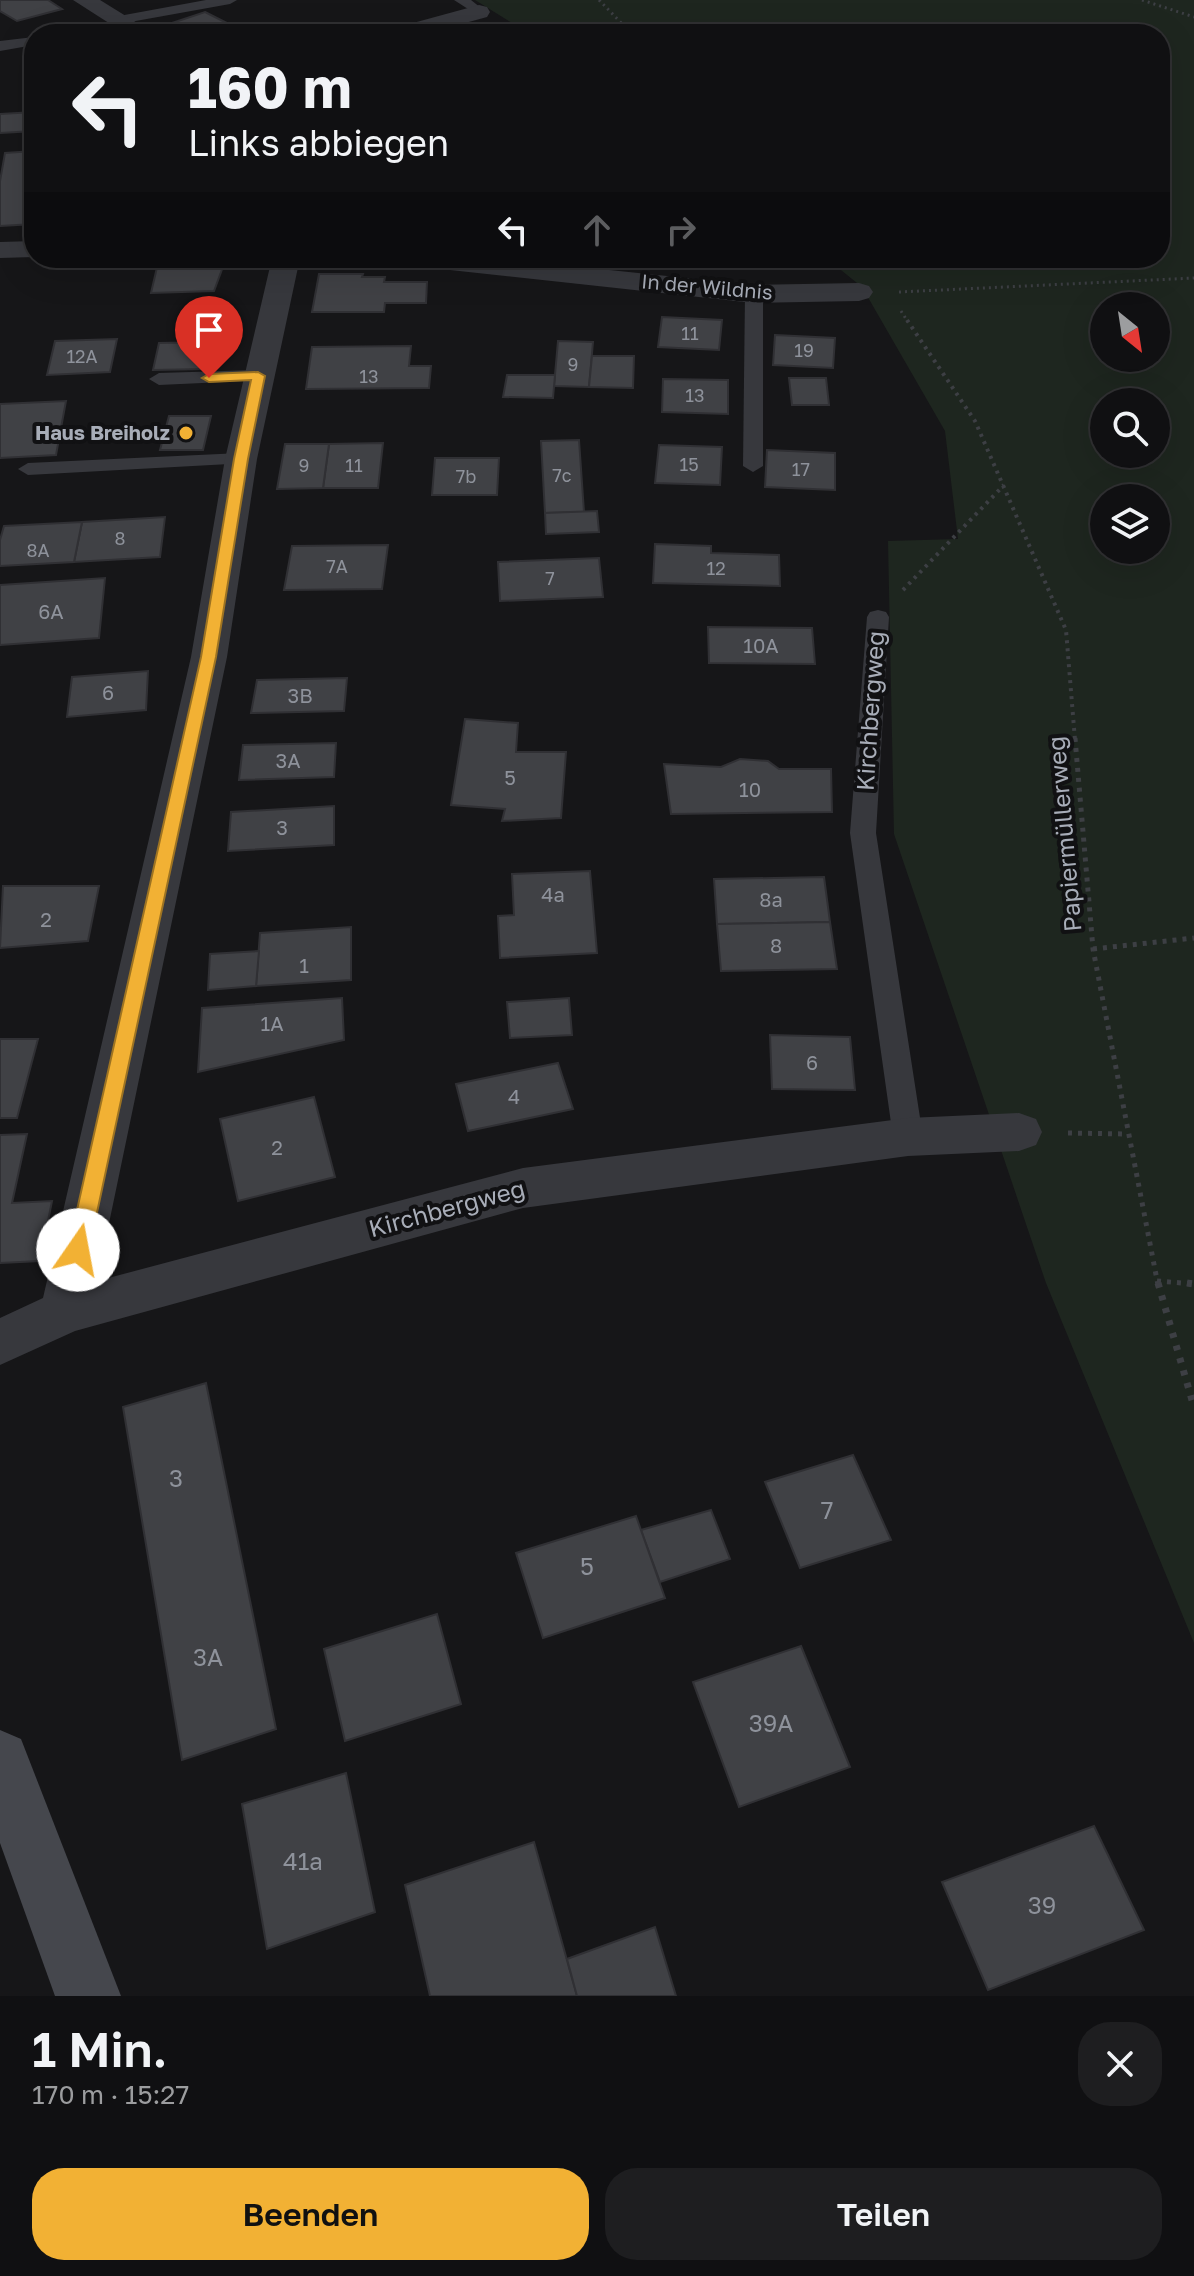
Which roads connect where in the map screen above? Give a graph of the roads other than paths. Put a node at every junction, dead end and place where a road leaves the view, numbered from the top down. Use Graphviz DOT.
graph roads {
  1 [pos="84,0"];
  2 [pos="230,0"];
  3 [pos="470,6"];
  4 [pos="126,24"];
  5 [pos="142,24"];
  6 [pos="424,24"];
  7 [pos="24,42"];
  8 [pos="0,46"];
  9 [pos="24,249"];
  10 [pos="0,250"];
  11 [pos="284,268"];
  12 [pos="508,268"];
  13 [pos="859,292"];
  14 [pos="754,294"];
  15 [pos="258,376"];
  16 [pos="159,379"];
  17 [pos="241,459"];
  18 [pos="753,466"];
  19 [pos="28,469"];
  20 [pos="878,617"];
  21 [pos="1019,1132"];
  22 [pos="908,1137"];
  23 [pos="65,1312"];
  24 [pos="0,1342"];
  25 [pos="0,1760"];
  26 [pos="88,1996"];
  1 -- 4 [label="street"];
  2 -- 5 [label="lane"];
  3 -- 6 [label="street"];
  7 -- 8 [label="lane"];
  9 -- 10 [label="street"];
  11 -- 15 [label="street"];
  12 -- 14 [label="street, In der Wildnis"];
  13 -- 14 [label="street, In der Wildnis"];
  14 -- 18 [label="lane"];
  15 -- 16 [label="lane"];
  15 -- 17 [label="street"];
  17 -- 19 [label="lane"];
  17 -- 23 [label="street"];
  20 -- 22 [label="lane, Kirchbergweg"];
  21 -- 22 [label="street, Kirchbergweg"];
  22 -- 23 [label="street, Kirchbergweg"];
  23 -- 24 [label="street, Kirchbergweg"];
  25 -- 26 [label="street"];
}
